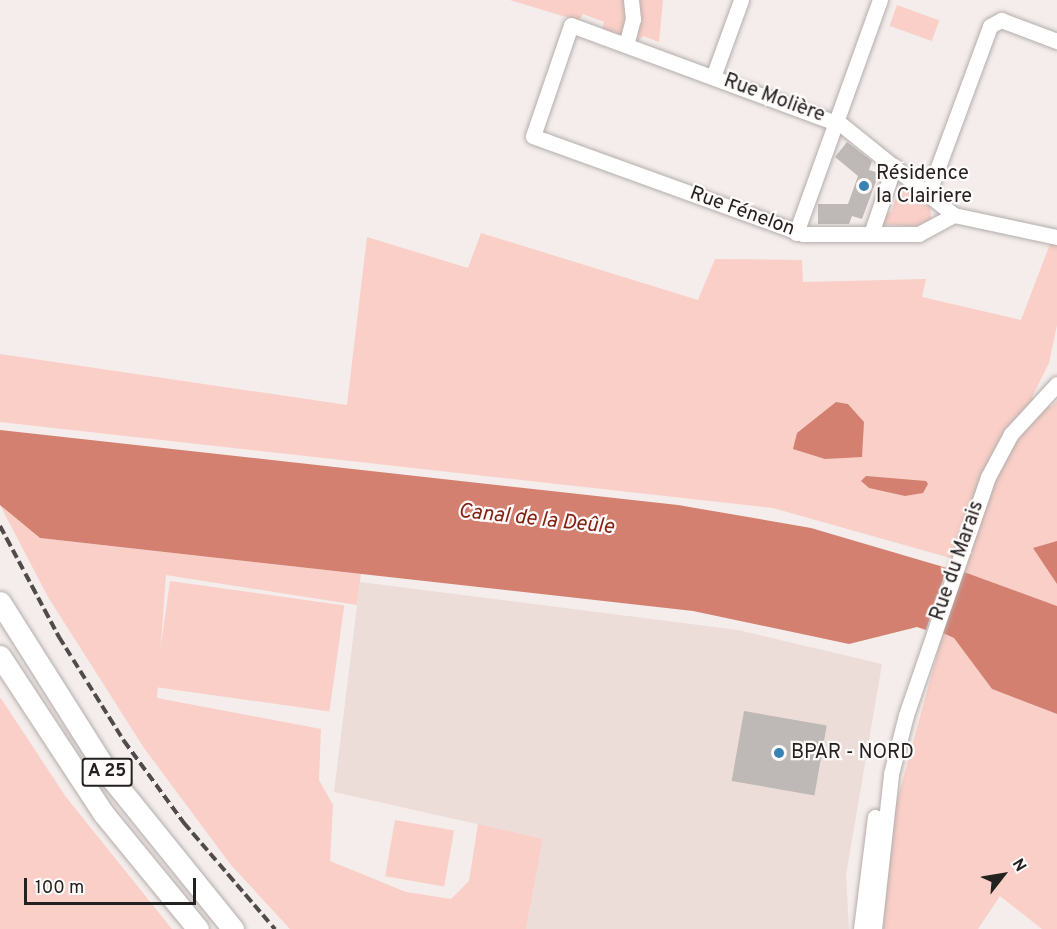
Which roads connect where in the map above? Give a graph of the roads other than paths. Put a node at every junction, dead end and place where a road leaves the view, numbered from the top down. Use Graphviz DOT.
graph roads {
  1 [pos="631,0"];
  2 [pos="741,0"];
  3 [pos="880,0"];
  4 [pos="1057,41"];
  5 [pos="627,45"];
  6 [pos="713,77"];
  7 [pos="836,122"];
  8 [pos="533,136"];
  9 [pos="894,166"];
  10 [pos="928,194"];
  11 [pos="954,215"];
  12 [pos="796,233"];
  13 [pos="871,234"];
  14 [pos="1057,237"];
  15 [pos="1055,389"];
  16 [pos="0,602"];
  17 [pos="0,656"];
  18 [pos="894,756"];
  19 [pos="198,929"];
  20 [pos="233,929"];
  21 [pos="861,929"];
  22 [pos="874,929"];
  1 -- 5 [label="street"];
  2 -- 6 [label="street"];
  3 -- 7 [label="street"];
  4 -- 10 [label="street"];
  5 -- 6 [label="street, Rue Molière"];
  5 -- 8 [label="street, Rue Molière"];
  6 -- 7 [label="street, Rue Molière"];
  7 -- 9 [label="street, Rue Molière"];
  7 -- 12 [label="street"];
  8 -- 12 [label="street, Rue Fénelon"];
  9 -- 10 [label="street, Rue Molière"];
  9 -- 13 [label="street"];
  10 -- 11 [label="street, Rue Molière"];
  11 -- 13 [label="street, Rue Fénelon"];
  11 -- 14 [label="street"];
  12 -- 13 [label="street, Rue Fénelon"];
  15 -- 18 [label="street, Rue du Marais"];
  16 -- 20 [label="highway, A 25"];
  17 -- 19 [label="highway, A 25"];
  18 -- 21 [label="street, Rue du Marais"];
  18 -- 22 [label="street, Rue du Marais"];
}
